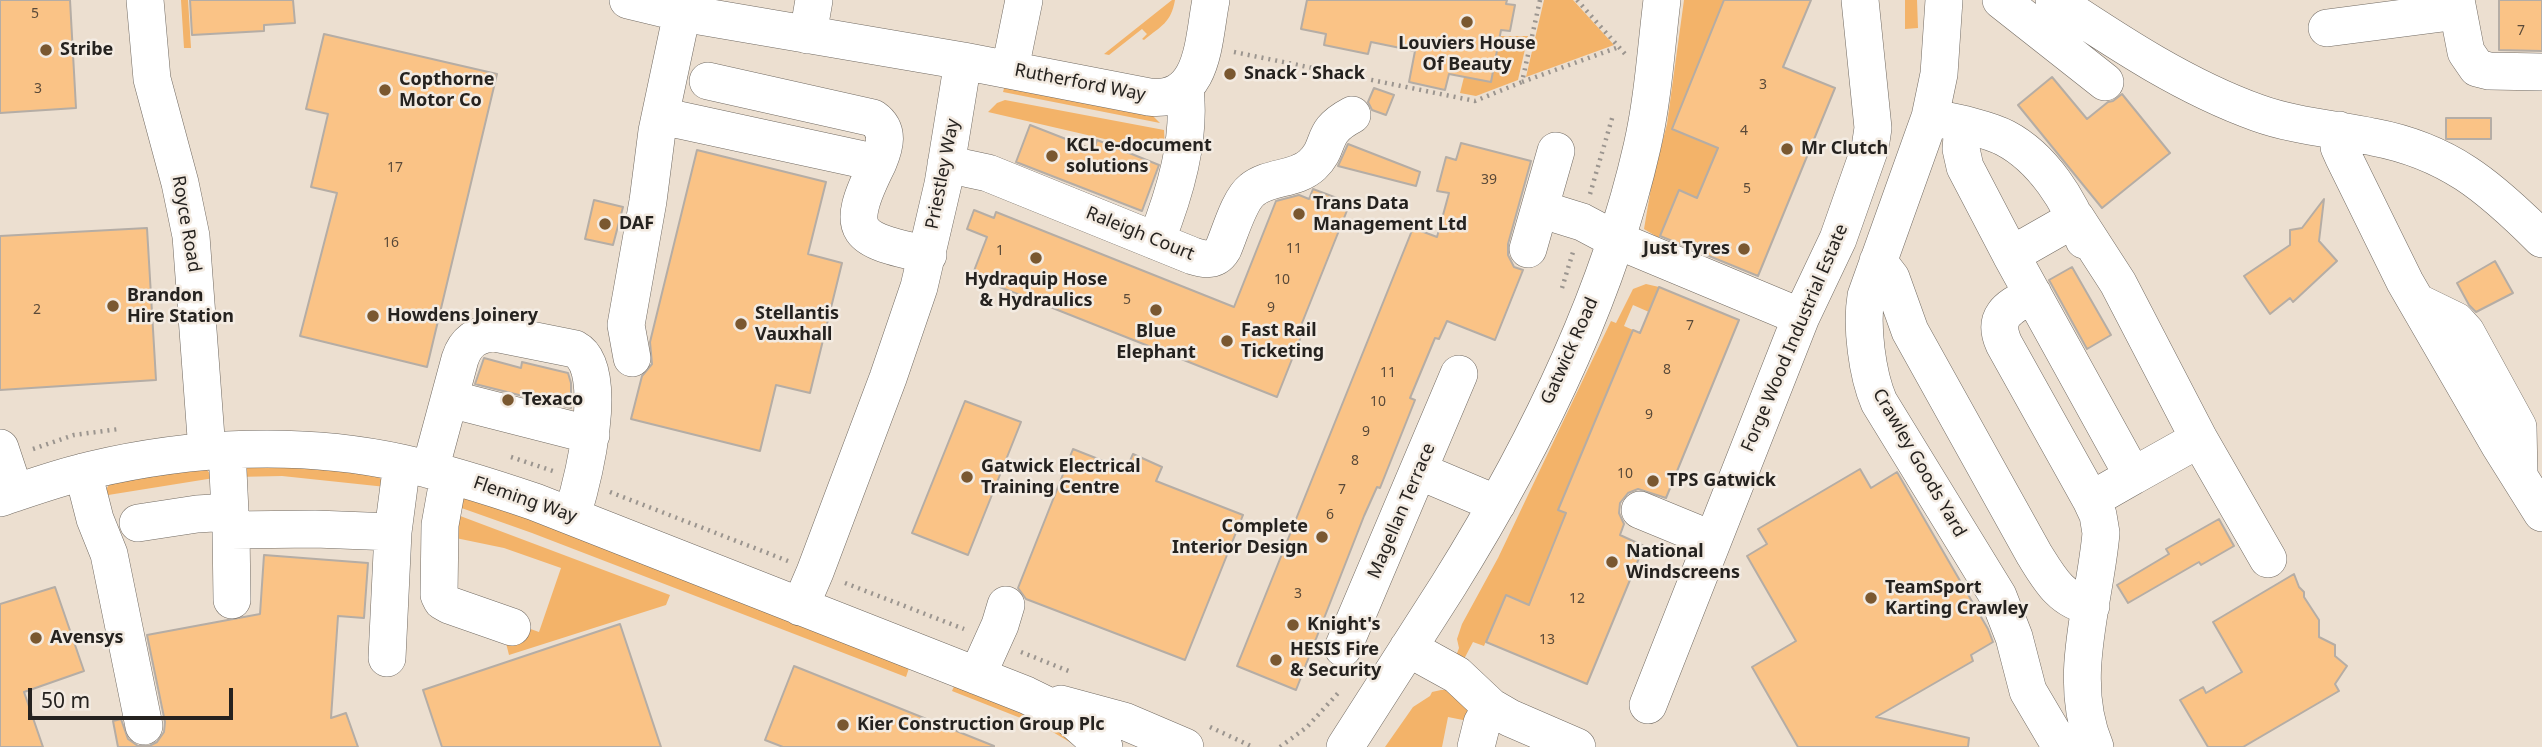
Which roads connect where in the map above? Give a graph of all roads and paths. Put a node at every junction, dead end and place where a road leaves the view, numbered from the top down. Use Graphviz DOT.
graph roads {
  1 [pos="145,0"];
  2 [pos="628,0"];
  3 [pos="1024,0"];
  4 [pos="1211,0"];
  5 [pos="1540,0"];
  6 [pos="1577,0"];
  7 [pos="1662,0"];
  8 [pos="1860,0"];
  9 [pos="1944,0"];
  10 [pos="2001,0"];
  11 [pos="2054,0"];
  12 [pos="2457,5"];
  13 [pos="682,13"];
  14 [pos="811,18"];
  15 [pos="2327,28"];
  16 [pos="1626,40"];
  17 [pos="1202,46"];
  18 [pos="1619,47"];
  19 [pos="1625,54"];
  20 [pos="963,61"];
  21 [pos="1624,64"];
  22 [pos="1010,69"];
  23 [pos="2542,72"];
  24 [pos="708,81"];
  25 [pos="1522,82"];
  26 [pos="2105,82"];
  27 [pos="1185,88"];
  28 [pos="1616,106"];
  29 [pos="1352,115"];
  30 [pos="661,116"];
  31 [pos="1947,121"];
  32 [pos="2339,130"];
  33 [pos="1556,151"];
  34 [pos="878,163"];
  35 [pos="946,164"];
  36 [pos="1540,209"];
  37 [pos="2076,218"];
  38 [pos="1582,222"];
  39 [pos="1614,239"];
  40 [pos="2542,239"];
  41 [pos="1156,241"];
  42 [pos="1528,249"];
  43 [pos="928,255"];
  44 [pos="2011,255"];
  45 [pos="1878,261"];
  46 [pos="2033,294"];
  47 [pos="1559,298"];
  48 [pos="1801,317"];
  49 [pos="632,358"];
  50 [pos="1459,374"];
  51 [pos="450,399"];
  52 [pos="591,435"];
  53 [pos="2199,439"];
  54 [pos="0,448"];
  55 [pos="217,451"];
  56 [pos="427,469"];
  57 [pos="1419,471"];
  58 [pos="83,472"];
  59 [pos="2133,476"];
  60 [pos="7,496"];
  61 [pos="2091,500"];
  62 [pos="1497,504"];
  63 [pos="1640,510"];
  64 [pos="2542,513"];
  65 [pos="572,516"];
  66 [pos="230,521"];
  67 [pos="138,523"];
  68 [pos="393,532"];
  69 [pos="1713,540"];
  70 [pos="2267,559"];
  71 [pos="232,600"];
  72 [pos="1006,606"];
  73 [pos="2091,606"];
  74 [pos="800,607"];
  75 [pos="512,627"];
  76 [pos="1343,648"];
  77 [pos="387,658"];
  78 [pos="1400,658"];
  79 [pos="977,676"];
  80 [pos="1341,690"];
  81 [pos="1026,695"];
  82 [pos="1648,705"];
  83 [pos="1491,707"];
  84 [pos="144,726"];
  85 [pos="1194,736"];
  86 [pos="1104,747"];
  87 [pos="1253,747"];
  88 [pos="1280,747"];
  89 [pos="1322,747"];
  90 [pos="1345,747"];
  91 [pos="1476,747"];
  92 [pos="1577,747"];
  93 [pos="2062,747"];
  94 [pos="2095,747"];
  1 -- 55 [label="street, Royce Road"];
  2 -- 13 [label="street"];
  3 -- 22 [label="street"];
  4 -- 17 [label="street"];
  5 -- 25 [label="path"];
  6 -- 18 [label="path"];
  7 -- 39 [label="street, Gatwick Road"];
  8 -- 48 [label="street, Forge Wood Industrial Estate"];
  9 -- 31 [label="street, Crawley Goods Yard"];
  10 -- 26 [label="street"];
  11 -- 32 [label="street"];
  12 -- 15 [label="street"];
  12 -- 23 [label="street"];
  13 -- 14 [label="street"];
  13 -- 30 [label="street"];
  14 -- 20 [label="street"];
  16 -- 19 [label="path"];
  17 -- 25 [label="path"];
  17 -- 27 [label="street"];
  18 -- 19 [label="path"];
  18 -- 25 [label="path"];
  19 -- 21 [label="path"];
  20 -- 22 [label="street, Rutherford Way"];
  20 -- 35 [label="street, Priestley Way"];
  22 -- 27 [label="street, Rutherford Way"];
  24 -- 34 [label="street"];
  27 -- 41 [label="street"];
  28 -- 38 [label="path"];
  29 -- 41 [label="street, Raleigh Court"];
  30 -- 34 [label="street"];
  30 -- 49 [label="street"];
  31 -- 37 [label="street"];
  31 -- 44 [label="street"];
  31 -- 45 [label="street, Crawley Goods Yard"];
  32 -- 40 [label="street"];
  32 -- 64 [label="street"];
  33 -- 36 [label="street"];
  34 -- 43 [label="street"];
  35 -- 41 [label="street, Raleigh Court"];
  35 -- 43 [label="street, Priestley Way"];
  36 -- 38 [label="street"];
  36 -- 42 [label="street"];
  37 -- 44 [label="street"];
  37 -- 53 [label="street"];
  38 -- 39 [label="street"];
  38 -- 47 [label="path"];
  39 -- 48 [label="street"];
  39 -- 62 [label="street, Gatwick Road"];
  43 -- 74 [label="street, Priestley Way"];
  44 -- 46 [label="street"];
  45 -- 73 [label="street"];
  45 -- 93 [label="street, Crawley Goods Yard"];
  46 -- 59 [label="street"];
  46 -- 61 [label="street"];
  48 -- 69 [label="street, Forge Wood Industrial Estate"];
  50 -- 57 [label="street, Magellan Terrace"];
  51 -- 52 [label="street"];
  51 -- 52 [label="street"];
  51 -- 56 [label="street"];
  52 -- 65 [label="street"];
  53 -- 59 [label="street"];
  53 -- 70 [label="street"];
  54 -- 60 [label="street"];
  55 -- 56 [label="street, Fleming Way"];
  55 -- 58 [label="street, Fleming Way"];
  55 -- 66 [label="street, Royce Road"];
  56 -- 65 [label="street, Fleming Way"];
  56 -- 68 [label="street"];
  56 -- 75 [label="street"];
  57 -- 62 [label="street"];
  57 -- 76 [label="street, Magellan Terrace"];
  58 -- 60 [label="street, Fleming Way"];
  58 -- 84 [label="street"];
  59 -- 61 [label="street"];
  61 -- 73 [label="street"];
  62 -- 78 [label="street, Gatwick Road"];
  63 -- 69 [label="street"];
  65 -- 74 [label="street, Fleming Way"];
  66 -- 67 [label="street"];
  66 -- 68 [label="street"];
  66 -- 71 [label="street, Royce Road"];
  68 -- 77 [label="street"];
  69 -- 82 [label="street, Forge Wood Industrial Estate"];
  72 -- 79 [label="street"];
  73 -- 94 [label="street"];
  74 -- 79 [label="street, Fleming Way"];
  78 -- 83 [label="street"];
  78 -- 89 [label="street, Gatwick Road"];
  78 -- 90 [label="street, Gatwick Road"];
  79 -- 81 [label="street, Fleming Way"];
  80 -- 88 [label="path"];
  81 -- 85 [label="street, Fleming Way"];
  81 -- 86 [label="street, Fleming Way"];
  83 -- 91 [label="street"];
  83 -- 92 [label="street"];
  85 -- 87 [label="path"];
}
